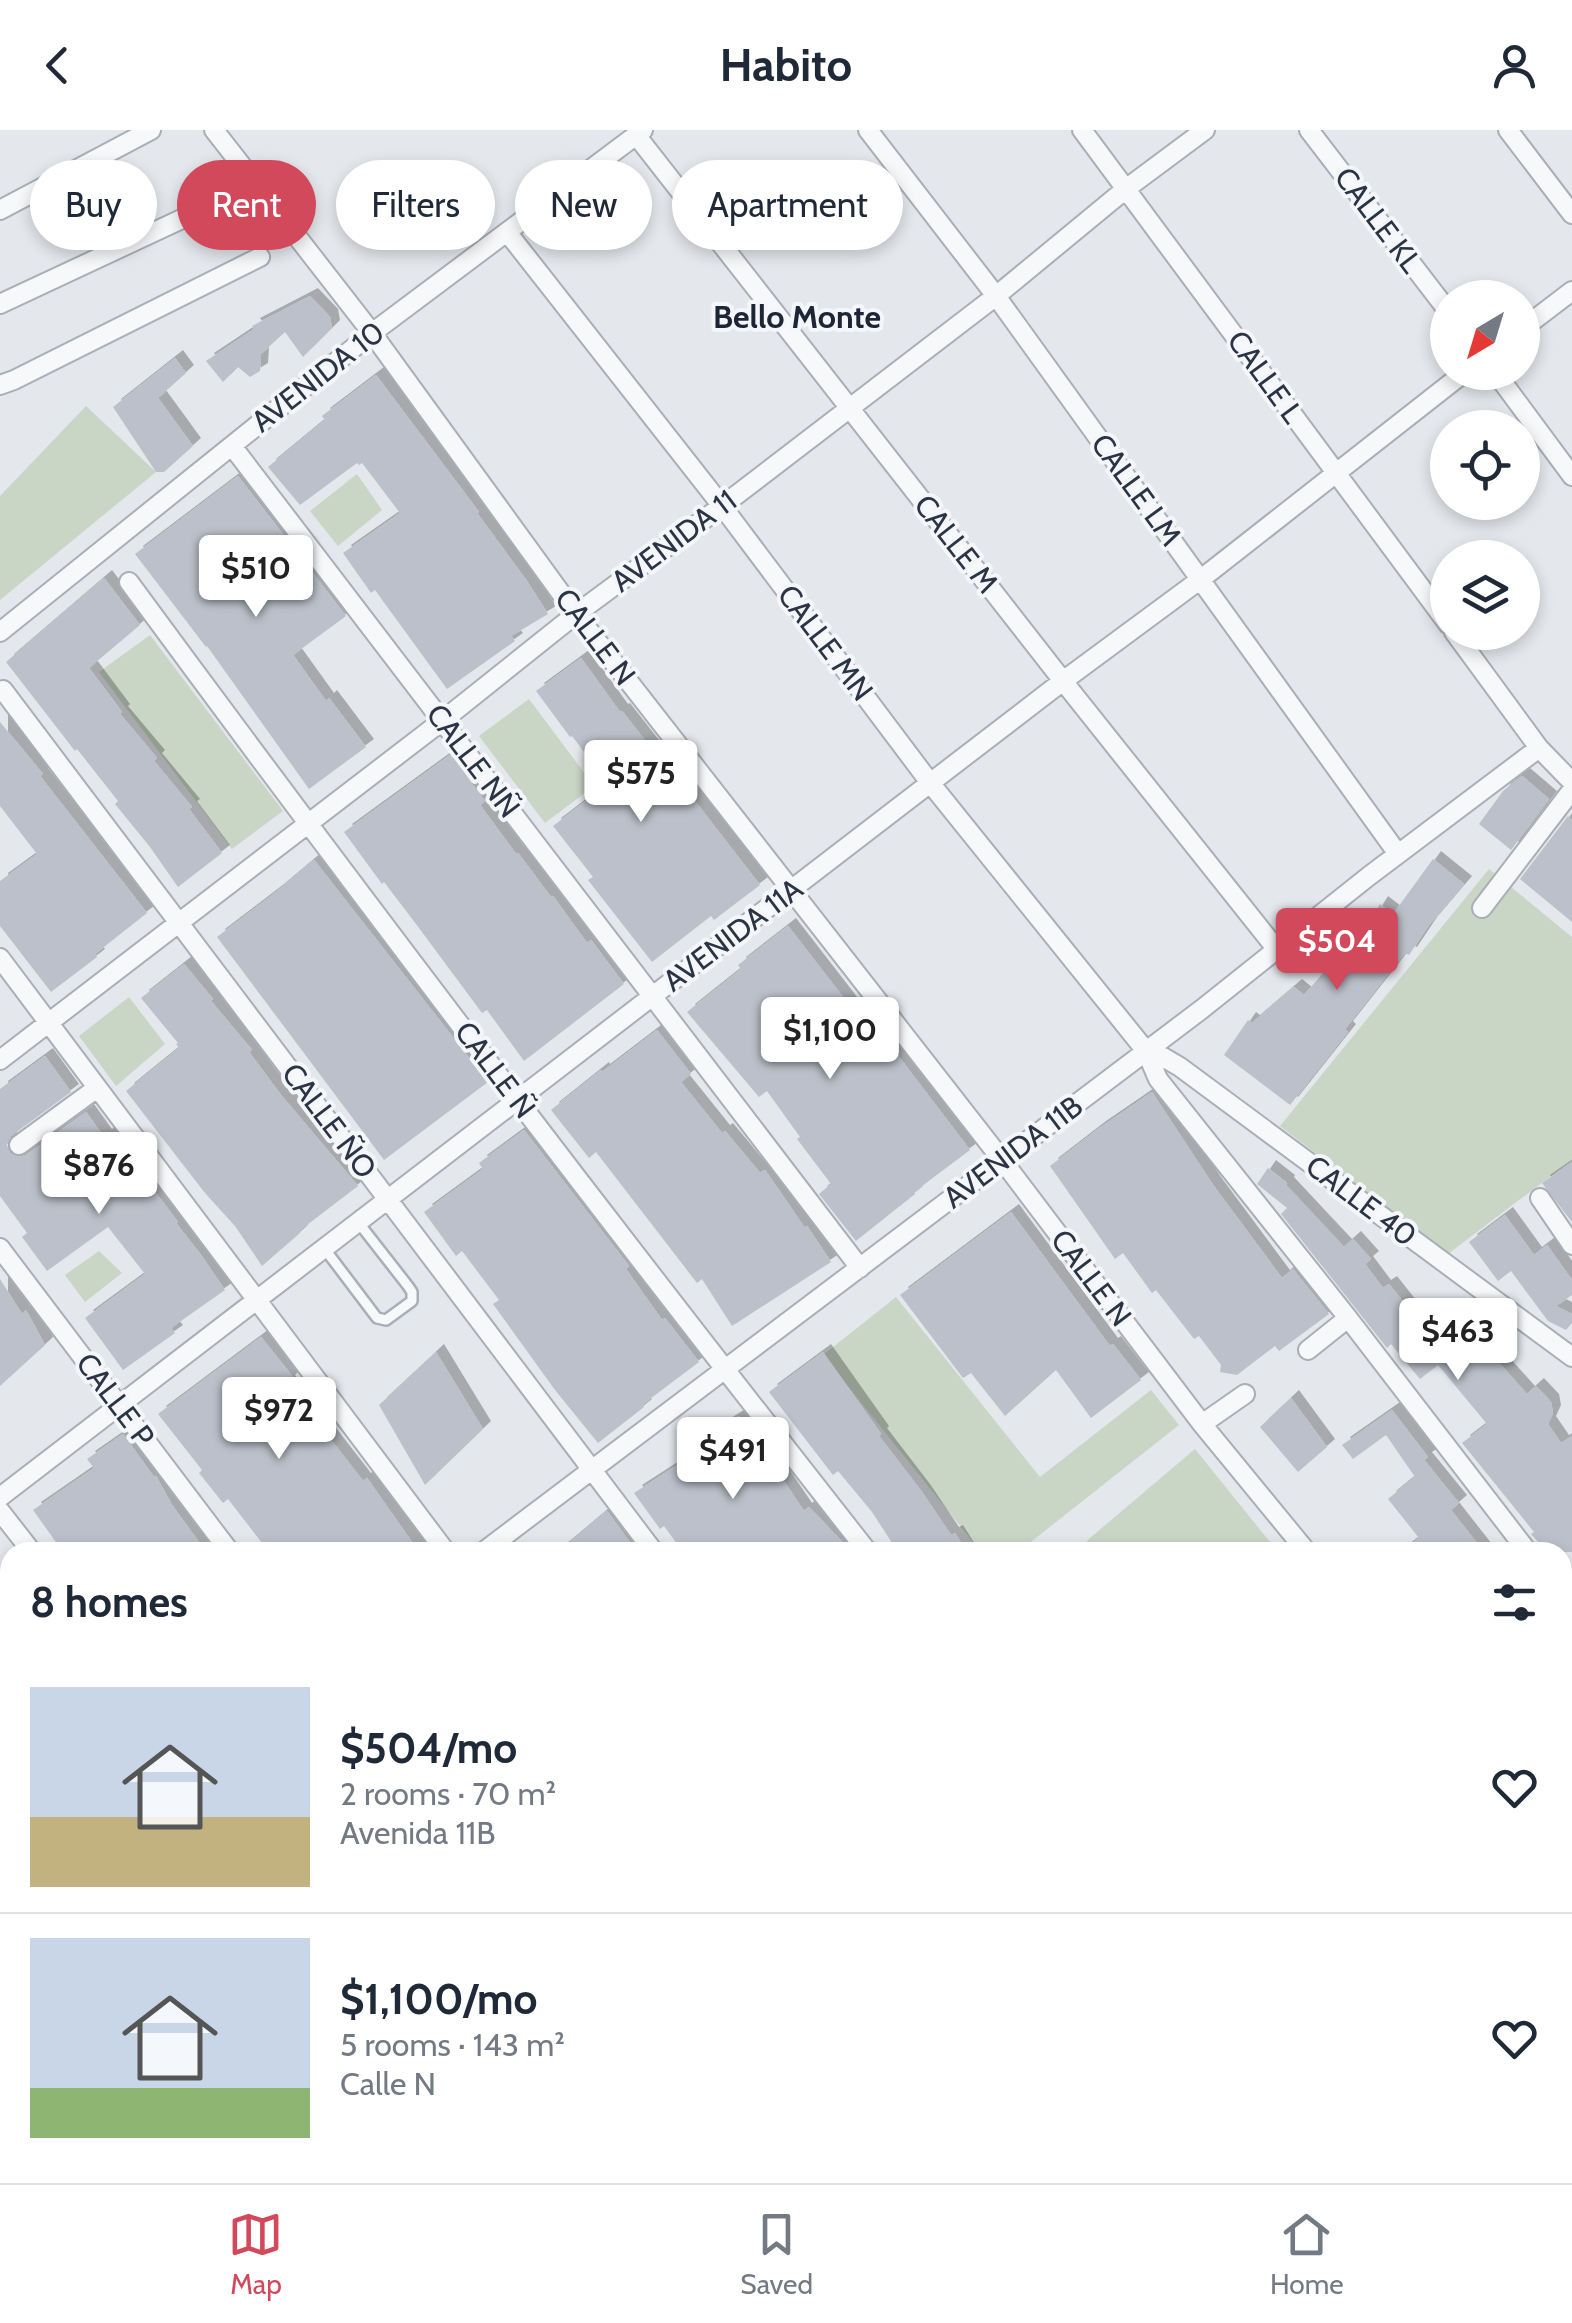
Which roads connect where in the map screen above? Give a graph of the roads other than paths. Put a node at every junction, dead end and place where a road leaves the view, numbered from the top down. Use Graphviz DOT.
graph roads {
  1 [pos="151,130"];
  2 [pos="214,130"];
  3 [pos="868,130"];
  4 [pos="1082,130"];
  5 [pos="1205,130"];
  6 [pos="1309,130"];
  7 [pos="1508,130"];
  8 [pos="640,132"];
  9 [pos="1127,188"];
  10 [pos="0,210"];
  11 [pos="1572,214"];
  12 [pos="177,222"];
  13 [pos="507,232"];
  14 [pos="260,257"];
  15 [pos="1430,287"];
  16 [pos="1572,291"];
  17 [pos="996,296"];
  18 [pos="0,304"];
  19 [pos="1540,315"];
  20 [pos="372,332"];
  21 [pos="0,385"];
  22 [pos="1442,390"];
  23 [pos="1508,390"];
  24 [pos="850,408"];
  25 [pos="232,446"];
  26 [pos="1335,472"];
  27 [pos="1572,476"];
  28 [pos="722,506"];
  29 [pos="1201,579"];
  30 [pos="129,582"];
  31 [pos="1430,600"];
  32 [pos="576,614"];
  33 [pos="0,632"];
  34 [pos="1467,650"];
  35 [pos="1063,681"];
  36 [pos="3,690"];
  37 [pos="442,721"];
  38 [pos="1539,748"];
  39 [pos="1572,782"];
  40 [pos="931,784"];
  41 [pos="1572,790"];
  42 [pos="307,824"];
  43 [pos="1398,854"];
  44 [pos="791,890"];
  45 [pos="1482,908"];
  46 [pos="179,922"];
  47 [pos="1278,950"];
  48 [pos="0,958"];
  49 [pos="652,996"];
  50 [pos="48,1022"];
  51 [pos="1146,1051"];
  52 [pos="0,1060"];
  53 [pos="98,1088"];
  54 [pos="518,1099"];
  55 [pos="19,1145"];
  56 [pos="1002,1160"];
  57 [pos="1540,1198"];
  58 [pos="388,1199"];
  59 [pos="358,1222"];
  60 [pos="1572,1245"];
  61 [pos="0,1248"];
  62 [pos="324,1248"];
  63 [pos="860,1268"];
  64 [pos="256,1300"];
  65 [pos="1348,1318"];
  66 [pos="1308,1350"];
  67 [pos="1572,1357"];
  68 [pos="725,1370"];
  69 [pos="1245,1394"];
  70 [pos="119,1406"];
  71 [pos="1202,1424"];
  72 [pos="592,1470"];
  73 [pos="0,1497"];
  74 [pos="0,1511"];
  75 [pos="24,1542"];
  76 [pos="222,1542"];
  77 [pos="438,1542"];
  78 [pos="496,1542"];
  79 [pos="646,1542"];
  80 [pos="860,1542"];
  81 [pos="1300,1542"];
  82 [pos="1520,1542"];
  1 -- 10 [label="street"];
  2 -- 20 [label="street, CALLE N"];
  3 -- 17 [label="street, CALLE LM"];
  4 -- 9 [label="street, CALLE L"];
  5 -- 9 [label="street, AVENIDA 11"];
  6 -- 15 [label="street, CALLE KL"];
  7 -- 11 [label="street"];
  8 -- 13 [label="street, AVENIDA 10"];
  8 -- 24 [label="street, CALLE M"];
  9 -- 17 [label="street, AVENIDA 11"];
  9 -- 26 [label="street, CALLE L"];
  12 -- 18 [label="street"];
  13 -- 20 [label="street, AVENIDA 10"];
  13 -- 28 [label="street, CALLE MN"];
  14 -- 21 [label="street"];
  16 -- 19 [label="street"];
  17 -- 24 [label="street, AVENIDA 11"];
  17 -- 29 [label="street, CALLE LM"];
  20 -- 25 [label="street, AVENIDA 10"];
  20 -- 32 [label="street, CALLE N"];
  22 -- 26 [label="street, AVENIDA 11A"];
  23 -- 27 [label="street"];
  24 -- 28 [label="street, AVENIDA 11"];
  24 -- 35 [label="street, CALLE M"];
  25 -- 33 [label="street, AVENIDA 10"];
  25 -- 37 [label="street, CALLE NÑ"];
  26 -- 29 [label="street, AVENIDA 11A"];
  26 -- 31 [label="street, CALLE L"];
  28 -- 32 [label="street, AVENIDA 11"];
  28 -- 40 [label="street, CALLE MN"];
  29 -- 35 [label="street, AVENIDA 11A"];
  29 -- 43 [label="street, CALLE LM"];
  30 -- 42 [label="street, CALLE Ñ"];
  32 -- 37 [label="street, AVENIDA 11"];
  32 -- 44 [label="street, CALLE N"];
  34 -- 38 [label="street"];
  35 -- 40 [label="street, AVENIDA 11A"];
  35 -- 47 [label="street, CALLE M"];
  36 -- 46 [label="street, CALLE ÑO"];
  37 -- 42 [label="street, AVENIDA 11"];
  37 -- 49 [label="street, CALLE NÑ"];
  38 -- 39 [label="street"];
  38 -- 43 [label="street, AVENIDA 11B"];
  40 -- 44 [label="street, AVENIDA 11A"];
  40 -- 51 [label="street, CALLE MN"];
  41 -- 45 [label="street"];
  42 -- 46 [label="street, AVENIDA 11"];
  42 -- 54 [label="street, CALLE Ñ"];
  43 -- 47 [label="street, AVENIDA 11B"];
  44 -- 49 [label="street, AVENIDA 11A"];
  44 -- 56 [label="street, CALLE N"];
  46 -- 50 [label="street, AVENIDA 11"];
  46 -- 58 [label="street, CALLE ÑO"];
  47 -- 51 [label="street, AVENIDA 11B"];
  48 -- 50 [label="street"];
  49 -- 54 [label="street, AVENIDA 11A"];
  49 -- 63 [label="street, CALLE NÑ"];
  50 -- 52 [label="street, AVENIDA 11"];
  50 -- 53 [label="street"];
  51 -- 56 [label="street, AVENIDA 11B"];
  51 -- 65 [label="street"];
  51 -- 67 [label="street, CALLE 40"];
  53 -- 55 [label="street"];
  53 -- 64 [label="street"];
  54 -- 58 [label="street, AVENIDA 11A"];
  54 -- 68 [label="street, CALLE Ñ"];
  56 -- 63 [label="street, AVENIDA 11B"];
  56 -- 71 [label="street, CALLE N"];
  57 -- 60 [label="street"];
  58 -- 59 [label="street, AVENIDA 11A"];
  58 -- 72 [label="street, CALLE ÑO"];
  59 -- 62 [label="street, AVENIDA 11A"];
  59 -- 62 [label="lane"];
  61 -- 70 [label="street, CALLE P"];
  62 -- 64 [label="street, AVENIDA 11A"];
  63 -- 68 [label="street, AVENIDA 11B"];
  64 -- 70 [label="street, AVENIDA 11A"];
  64 -- 77 [label="street"];
  65 -- 66 [label="street"];
  65 -- 82 [label="street"];
  68 -- 72 [label="street, AVENIDA 11B"];
  68 -- 80 [label="street, CALLE Ñ"];
  69 -- 71 [label="street"];
  70 -- 73 [label="street, AVENIDA 11A"];
  70 -- 76 [label="street, CALLE P"];
  71 -- 81 [label="street, CALLE N"];
  72 -- 78 [label="street, AVENIDA 11B"];
  72 -- 79 [label="street, CALLE ÑO"];
  74 -- 75 [label="street"];
}
